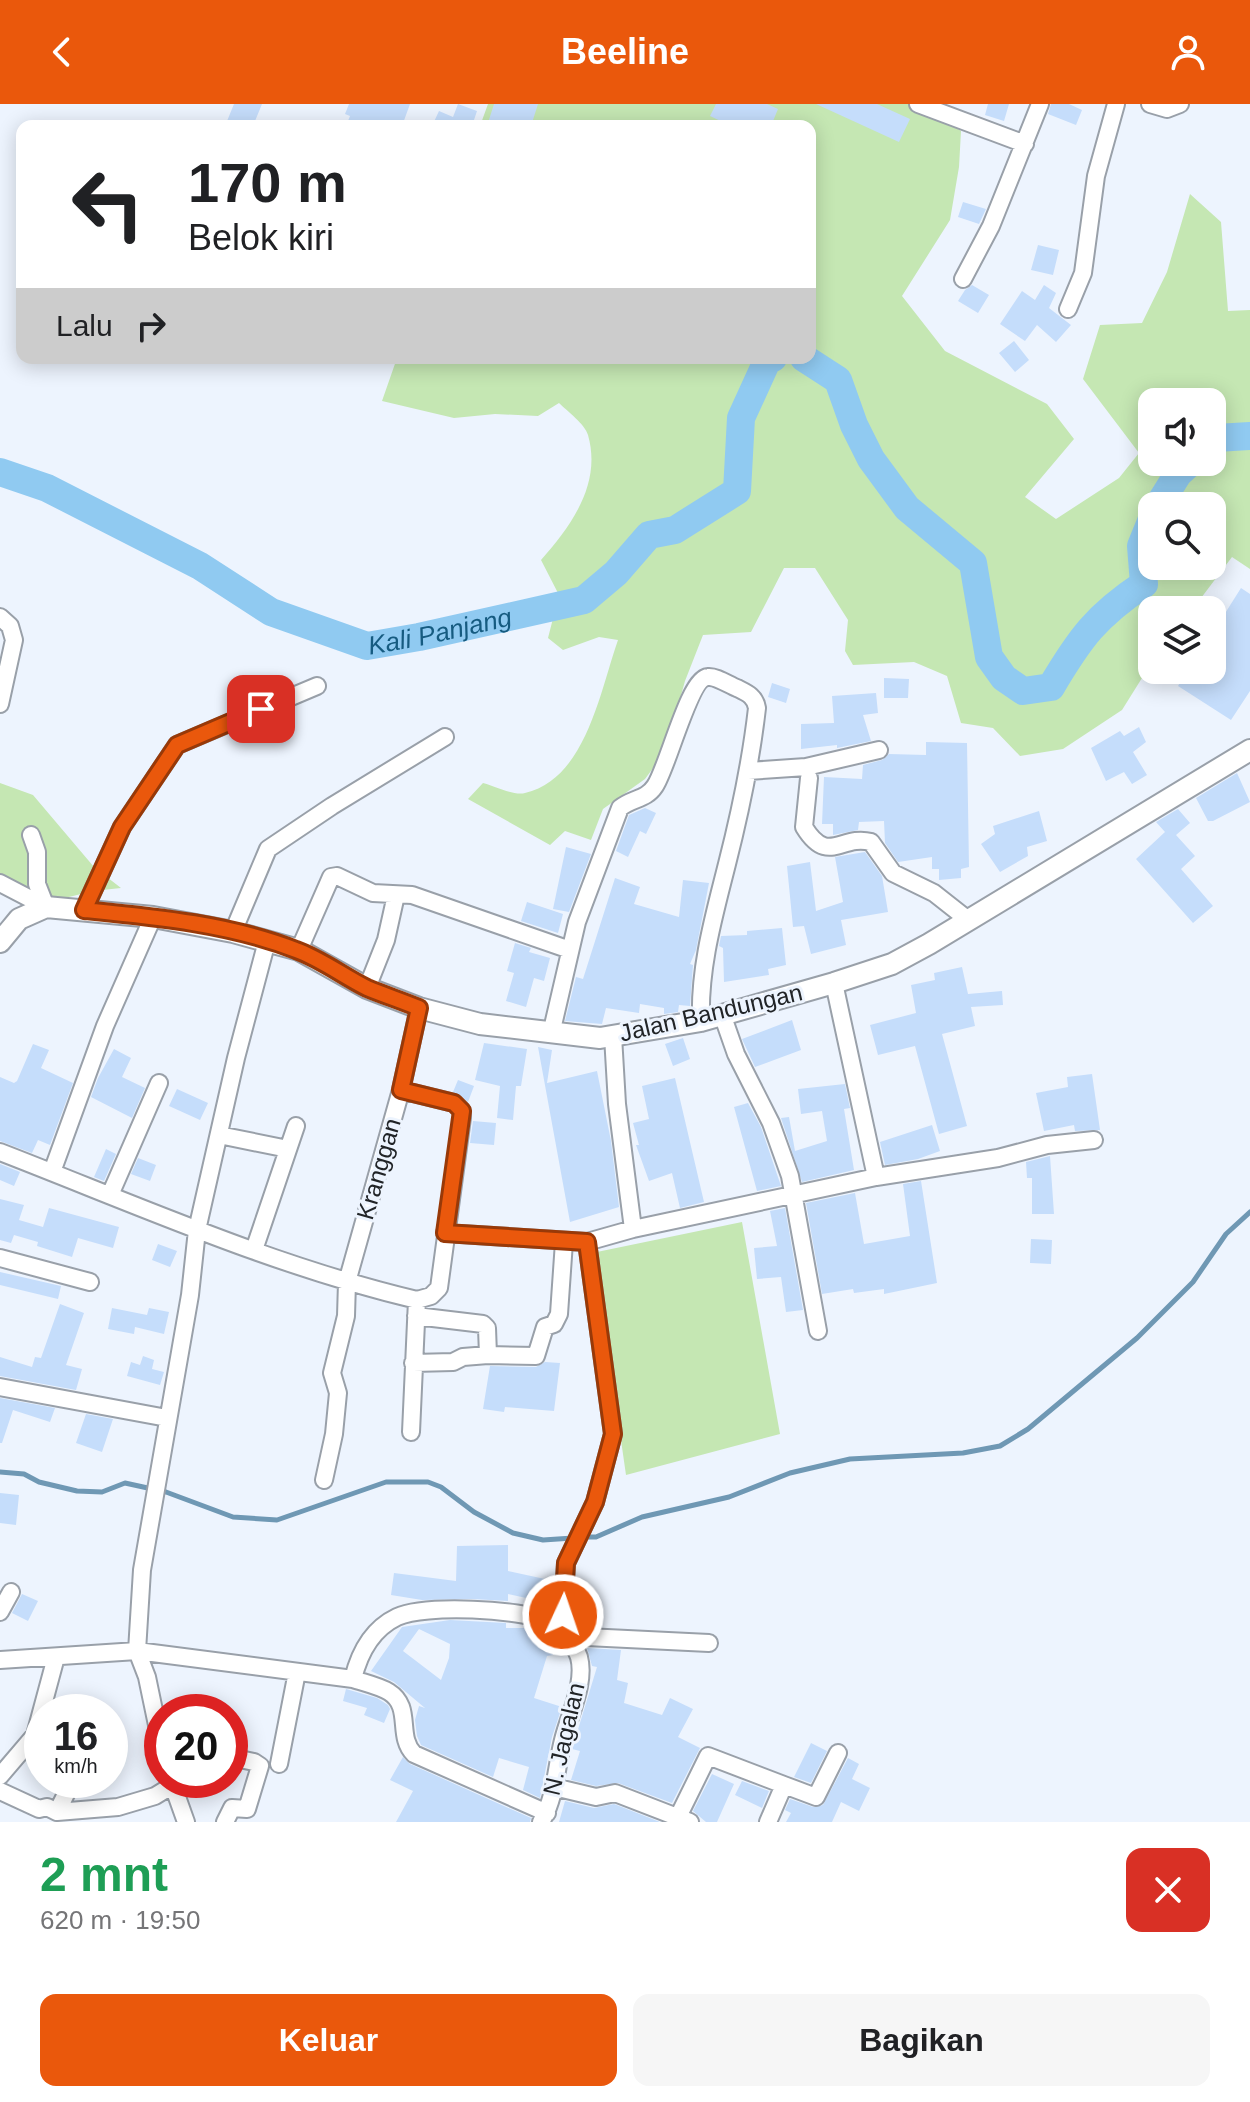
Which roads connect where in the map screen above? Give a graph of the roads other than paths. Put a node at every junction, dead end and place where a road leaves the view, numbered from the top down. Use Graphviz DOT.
graph roads {
  1 [pos="918,104"];
  2 [pos="1040,104"];
  3 [pos="1116,104"];
  4 [pos="1150,104"];
  5 [pos="1180,104"];
  6 [pos="1025,144"];
  7 [pos="963,279"];
  8 [pos="1068,309"];
  9 [pos="0,617"];
  10 [pos="317,686"];
  11 [pos="0,704"];
  12 [pos="445,737"];
  13 [pos="879,750"];
  14 [pos="1250,750"];
  15 [pos="748,771"];
  16 [pos="809,778"];
  17 [pos="31,835"];
  18 [pos="0,883"];
  19 [pos="396,895"];
  20 [pos="46,907"];
  21 [pos="84,910"];
  22 [pos="153,917"];
  23 [pos="967,919"];
  24 [pos="233,932"];
  25 [pos="267,941"];
  26 [pos="0,942"];
  27 [pos="299,950"];
  28 [pos="570,950"];
  29 [pos="834,983"];
  30 [pos="367,988"];
  31 [pos="419,1008"];
  32 [pos="722,1014"];
  33 [pos="701,1021"];
  34 [pos="551,1034"];
  35 [pos="613,1036"];
  36 [pos="159,1083"];
  37 [pos="401,1090"];
  38 [pos="296,1126"];
  39 [pos="219,1135"];
  40 [pos="1094,1140"];
  41 [pos="288,1149"];
  42 [pos="0,1152"];
  43 [pos="52,1172"];
  44 [pos="876,1177"];
  45 [pos="795,1193"];
  46 [pos="110,1195"];
  47 [pos="633,1229"];
  48 [pos="197,1230"];
  49 [pos="445,1233"];
  50 [pos="564,1242"];
  51 [pos="587,1242"];
  52 [pos="254,1250"];
  53 [pos="0,1258"];
  54 [pos="90,1282"];
  55 [pos="347,1282"];
  56 [pos="416,1308"];
  57 [pos="818,1331"];
  58 [pos="488,1355"];
  59 [pos="413,1363"];
  60 [pos="0,1387"];
  61 [pos="167,1418"];
  62 [pos="411,1432"];
  63 [pos="324,1480"];
  64 [pos="11,1592"];
  65 [pos="0,1612"];
  66 [pos="566,1636"];
  67 [pos="709,1643"];
  68 [pos="137,1651"];
  69 [pos="56,1657"];
  70 [pos="0,1660"];
  71 [pos="297,1672"];
  72 [pos="353,1679"];
  73 [pos="48,1694"];
  74 [pos="151,1694"];
  75 [pos="24,1752"];
  76 [pos="838,1753"];
  77 [pos="248,1761"];
  78 [pos="279,1764"];
  79 [pos="0,1776"];
  80 [pos="784,1785"];
  81 [pos="554,1787"];
  82 [pos="0,1791"];
  83 [pos="64,1798"];
  84 [pos="148,1798"];
  85 [pos="177,1798"];
  86 [pos="57,1812"];
  87 [pos="544,1818"];
  88 [pos="684,1820"];
  89 [pos="186,1822"];
  90 [pos="225,1822"];
  91 [pos="768,1822"];
  1 -- 6 [label="street"];
  2 -- 6 [label="street"];
  3 -- 8 [label="street"];
  4 -- 5 [label="street"];
  6 -- 7 [label="street"];
  9 -- 11 [label="street"];
  10 -- 21 [label="street"];
  12 -- 24 [label="street"];
  13 -- 15 [label="street"];
  14 -- 23 [label="main road, Jalan Bandungan"];
  15 -- 28 [label="street"];
  15 -- 33 [label="street"];
  16 -- 23 [label="street"];
  17 -- 20 [label="street"];
  18 -- 20 [label="street"];
  19 -- 27 [label="street"];
  19 -- 28 [label="street"];
  19 -- 30 [label="street"];
  20 -- 21 [label="main road, Jalan Bandungan"];
  20 -- 26 [label="main road"];
  21 -- 22 [label="main road, Jalan Bandungan"];
  22 -- 24 [label="main road, Jalan Bandungan"];
  22 -- 43 [label="street"];
  23 -- 29 [label="main road, Jalan Bandungan"];
  24 -- 25 [label="main road, Jalan Bandungan"];
  25 -- 27 [label="main road, Jalan Bandungan"];
  25 -- 39 [label="street"];
  27 -- 30 [label="main road, Jalan Bandungan"];
  28 -- 34 [label="street"];
  29 -- 32 [label="main road, Jalan Bandungan"];
  29 -- 44 [label="street"];
  30 -- 31 [label="main road, Jalan Bandungan"];
  31 -- 34 [label="main road, Jalan Bandungan"];
  31 -- 37 [label="street, Kranggan"];
  32 -- 33 [label="main road, Jalan Bandungan"];
  32 -- 45 [label="street"];
  33 -- 35 [label="main road, Jalan Bandungan"];
  34 -- 35 [label="main road, Jalan Bandungan"];
  35 -- 47 [label="street"];
  36 -- 46 [label="street"];
  37 -- 49 [label="street"];
  37 -- 55 [label="street, Kranggan"];
  38 -- 41 [label="street"];
  39 -- 41 [label="street"];
  39 -- 48 [label="street"];
  40 -- 44 [label="street"];
  41 -- 52 [label="street"];
  42 -- 43 [label="street"];
  43 -- 46 [label="street"];
  44 -- 45 [label="street"];
  45 -- 47 [label="street"];
  45 -- 57 [label="street"];
  46 -- 48 [label="street"];
  47 -- 51 [label="street"];
  48 -- 52 [label="street"];
  48 -- 61 [label="street"];
  49 -- 50 [label="street"];
  49 -- 56 [label="street"];
  50 -- 51 [label="street"];
  50 -- 58 [label="street"];
  51 -- 66 [label="street, N. Jagalan"];
  52 -- 55 [label="street"];
  53 -- 54 [label="street"];
  55 -- 56 [label="street"];
  55 -- 63 [label="street, Kranggan"];
  56 -- 58 [label="street"];
  56 -- 59 [label="street"];
  58 -- 59 [label="street"];
  59 -- 62 [label="street"];
  60 -- 61 [label="street"];
  61 -- 68 [label="street"];
  64 -- 65 [label="street"];
  66 -- 67 [label="street"];
  66 -- 72 [label="street"];
  66 -- 81 [label="street, N. Jagalan"];
  68 -- 69 [label="street, N. Jagalan"];
  68 -- 71 [label="street, N. Jagalan"];
  68 -- 74 [label="street"];
  69 -- 70 [label="street, N. Jagalan"];
  69 -- 73 [label="street"];
  71 -- 72 [label="street, N. Jagalan"];
  71 -- 78 [label="street"];
  72 -- 87 [label="street, N. Jagalan"];
  75 -- 79 [label="street"];
  76 -- 80 [label="street"];
  77 -- 90 [label="street"];
  80 -- 88 [label="street"];
  80 -- 91 [label="street"];
  81 -- 87 [label="street, N. Jagalan"];
  81 -- 88 [label="street"];
  82 -- 86 [label="street"];
  83 -- 86 [label="street"];
  84 -- 86 [label="street"];
  85 -- 89 [label="street"];
}
